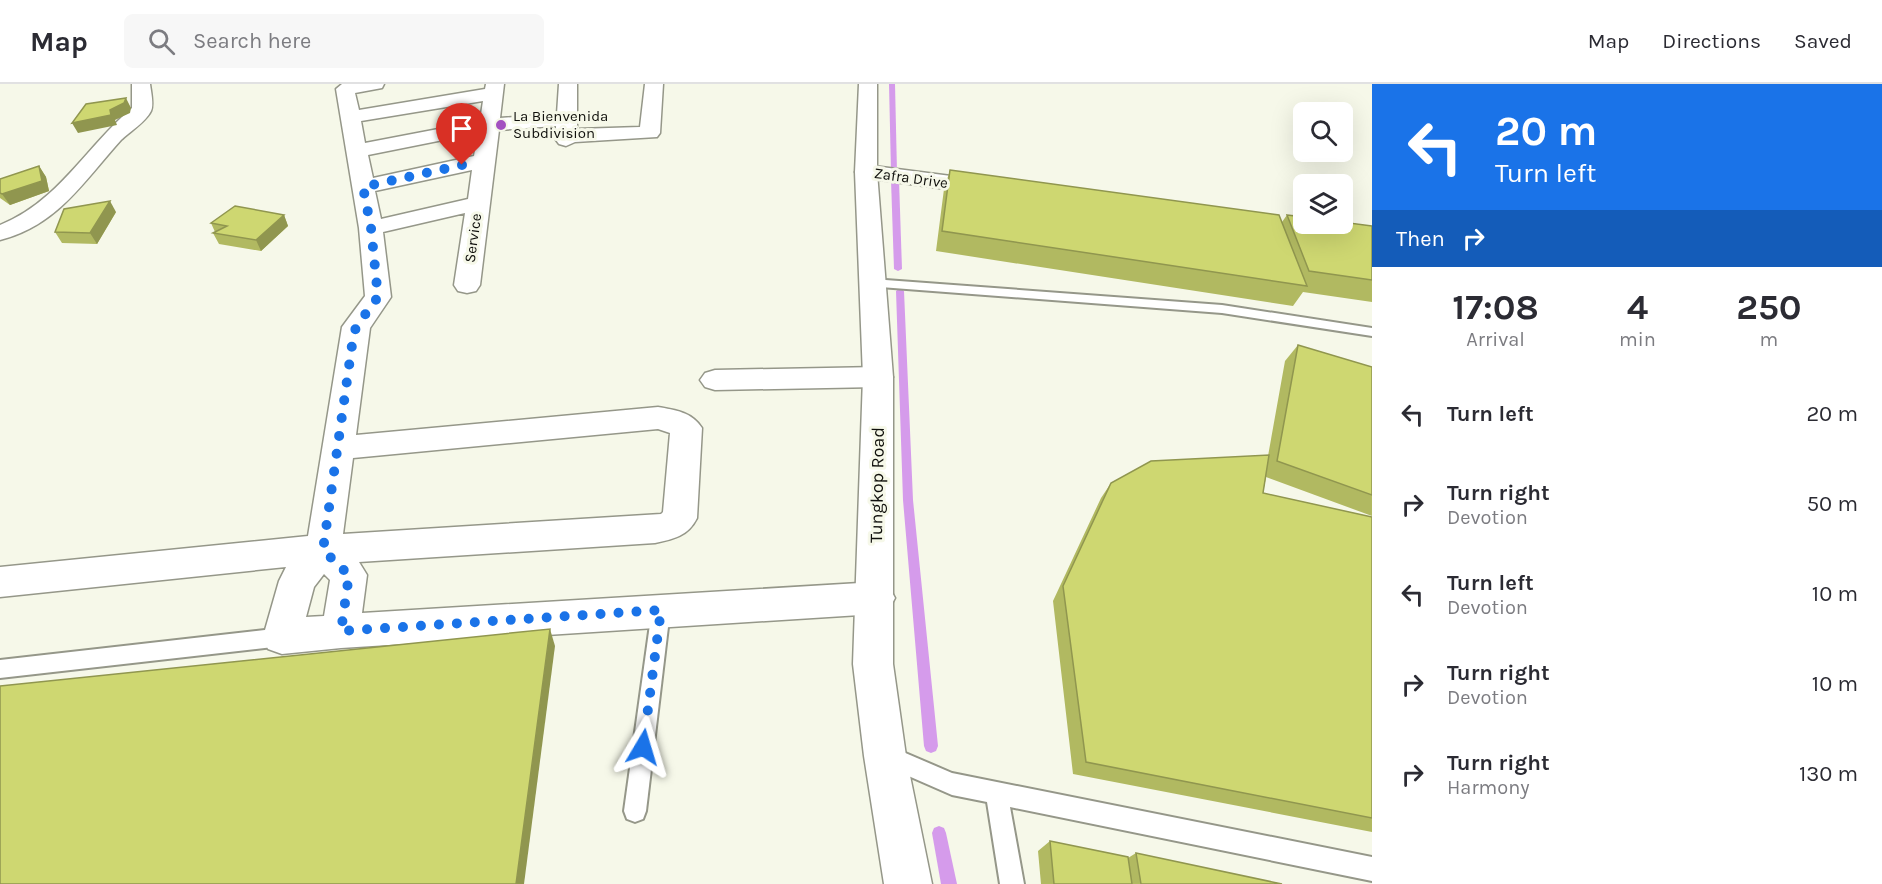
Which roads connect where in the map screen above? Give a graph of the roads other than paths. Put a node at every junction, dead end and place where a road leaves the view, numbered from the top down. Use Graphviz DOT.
graph roads {
  1 [pos="141,84"];
  2 [pos="375,84"];
  3 [pos="568,84"];
  4 [pos="654,84"];
  5 [pos="868,84"];
  6 [pos="495,88"];
  7 [pos="350,117"];
  8 [pos="490,125"];
  9 [pos="566,135"];
  10 [pos="355,151"];
  11 [pos="482,161"];
  12 [pos="866,172"];
  13 [pos="363,187"];
  14 [pos="1015,191"];
  15 [pos="478,204"];
  16 [pos="371,228"];
  17 [pos="0,232"];
  18 [pos="872,283"];
  19 [pos="467,285"];
  20 [pos="1372,332"];
  21 [pos="878,377"];
  22 [pos="716,380"];
  23 [pos="340,448"];
  24 [pos="323,550"];
  25 [pos="0,582"];
  26 [pos="876,598"];
  27 [pos="661,610"];
  28 [pos="341,631"];
  29 [pos="282,637"];
  30 [pos="0,669"];
  31 [pos="885,756"];
  32 [pos="996,792"];
  33 [pos="635,811"];
  34 [pos="1372,869"];
  35 [pos="908,884"];
  36 [pos="1012,884"];
  1 -- 17 [label="street"];
  2 -- 7 [label="street"];
  3 -- 9 [label="street"];
  4 -- 9 [label="street"];
  5 -- 12 [label="street, Tungkop Road"];
  6 -- 7 [label="street"];
  6 -- 8 [label="street, Service"];
  7 -- 10 [label="street"];
  8 -- 9 [label="street"];
  8 -- 10 [label="street"];
  8 -- 11 [label="street, Service"];
  10 -- 13 [label="street"];
  11 -- 13 [label="street"];
  11 -- 15 [label="street, Service"];
  12 -- 14 [label="street, Zafra Drive"];
  12 -- 18 [label="street, Tungkop Road"];
  13 -- 16 [label="street"];
  15 -- 16 [label="street"];
  15 -- 19 [label="street, Service"];
  16 -- 23 [label="street"];
  18 -- 20 [label="lane"];
  18 -- 21 [label="street, Tungkop Road"];
  21 -- 22 [label="street"];
  21 -- 26 [label="street, Tungkop Road"];
  23 -- 24 [label="street"];
  23 -- 24 [label="street"];
  24 -- 25 [label="street"];
  24 -- 28 [label="street"];
  24 -- 29 [label="street"];
  26 -- 27 [label="street"];
  26 -- 31 [label="street, Tungkop Road"];
  27 -- 28 [label="street"];
  27 -- 33 [label="lane"];
  28 -- 29 [label="street"];
  29 -- 30 [label="lane"];
  31 -- 32 [label="lane"];
  31 -- 35 [label="street, Tungkop Road"];
  32 -- 34 [label="lane"];
  32 -- 36 [label="lane"];
}
